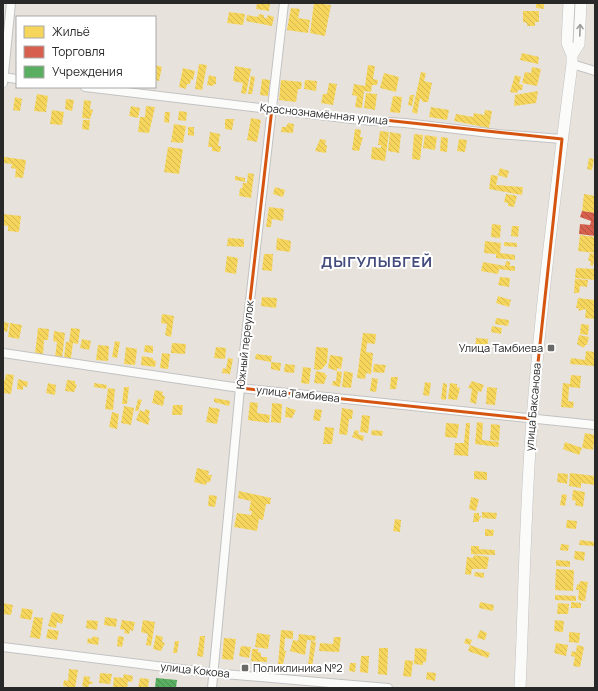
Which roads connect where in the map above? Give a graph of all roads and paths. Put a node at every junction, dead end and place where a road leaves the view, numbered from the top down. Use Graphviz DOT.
graph roads {
  1 [pos="11,3"];
  2 [pos="284,3"];
  3 [pos="569,3"];
  4 [pos="581,3"];
  5 [pos="572,60"];
  6 [pos="595,71"];
  7 [pos="3,78"];
  8 [pos="16,79"];
  9 [pos="3,83"];
  10 [pos="94,88"];
  11 [pos="272,108"];
  12 [pos="562,139"];
  13 [pos="3,353"];
  14 [pos="240,388"];
  15 [pos="532,420"];
  16 [pos="595,425"];
  17 [pos="3,647"];
  18 [pos="214,672"];
  19 [pos="212,688"];
  20 [pos="388,688"];
  21 [pos="520,688"];
  1 -- 7 [label="street"];
  2 -- 11 [label="street, Южный переулок"];
  3 -- 5 [label="main road, улица Баксанова"];
  5 -- 4 [label="main road, улица Баксанова, one-way"];
  5 -- 6 [label="street"];
  5 -- 12 [label="main road, улица Баксанова"];
  7 -- 8 [label="street"];
  7 -- 9 [label="street"];
  10 -- 11 [label="street, Краснознамённая улица"];
  11 -- 12 [label="street, Краснознамённая улица"];
  11 -- 14 [label="street, Южный переулок"];
  12 -- 15 [label="main road, улица Баксанова"];
  13 -- 14 [label="street, улица Тамбиева"];
  14 -- 15 [label="street, улица Тамбиева"];
  14 -- 18 [label="street, Южный переулок"];
  15 -- 16 [label="street, улица Тамбиева"];
  15 -- 21 [label="main road, улица Баксанова"];
  17 -- 18 [label="street, улица Кокова"];
  18 -- 19 [label="street, Южный переулок"];
  18 -- 20 [label="street, улица Кокова"];
}
